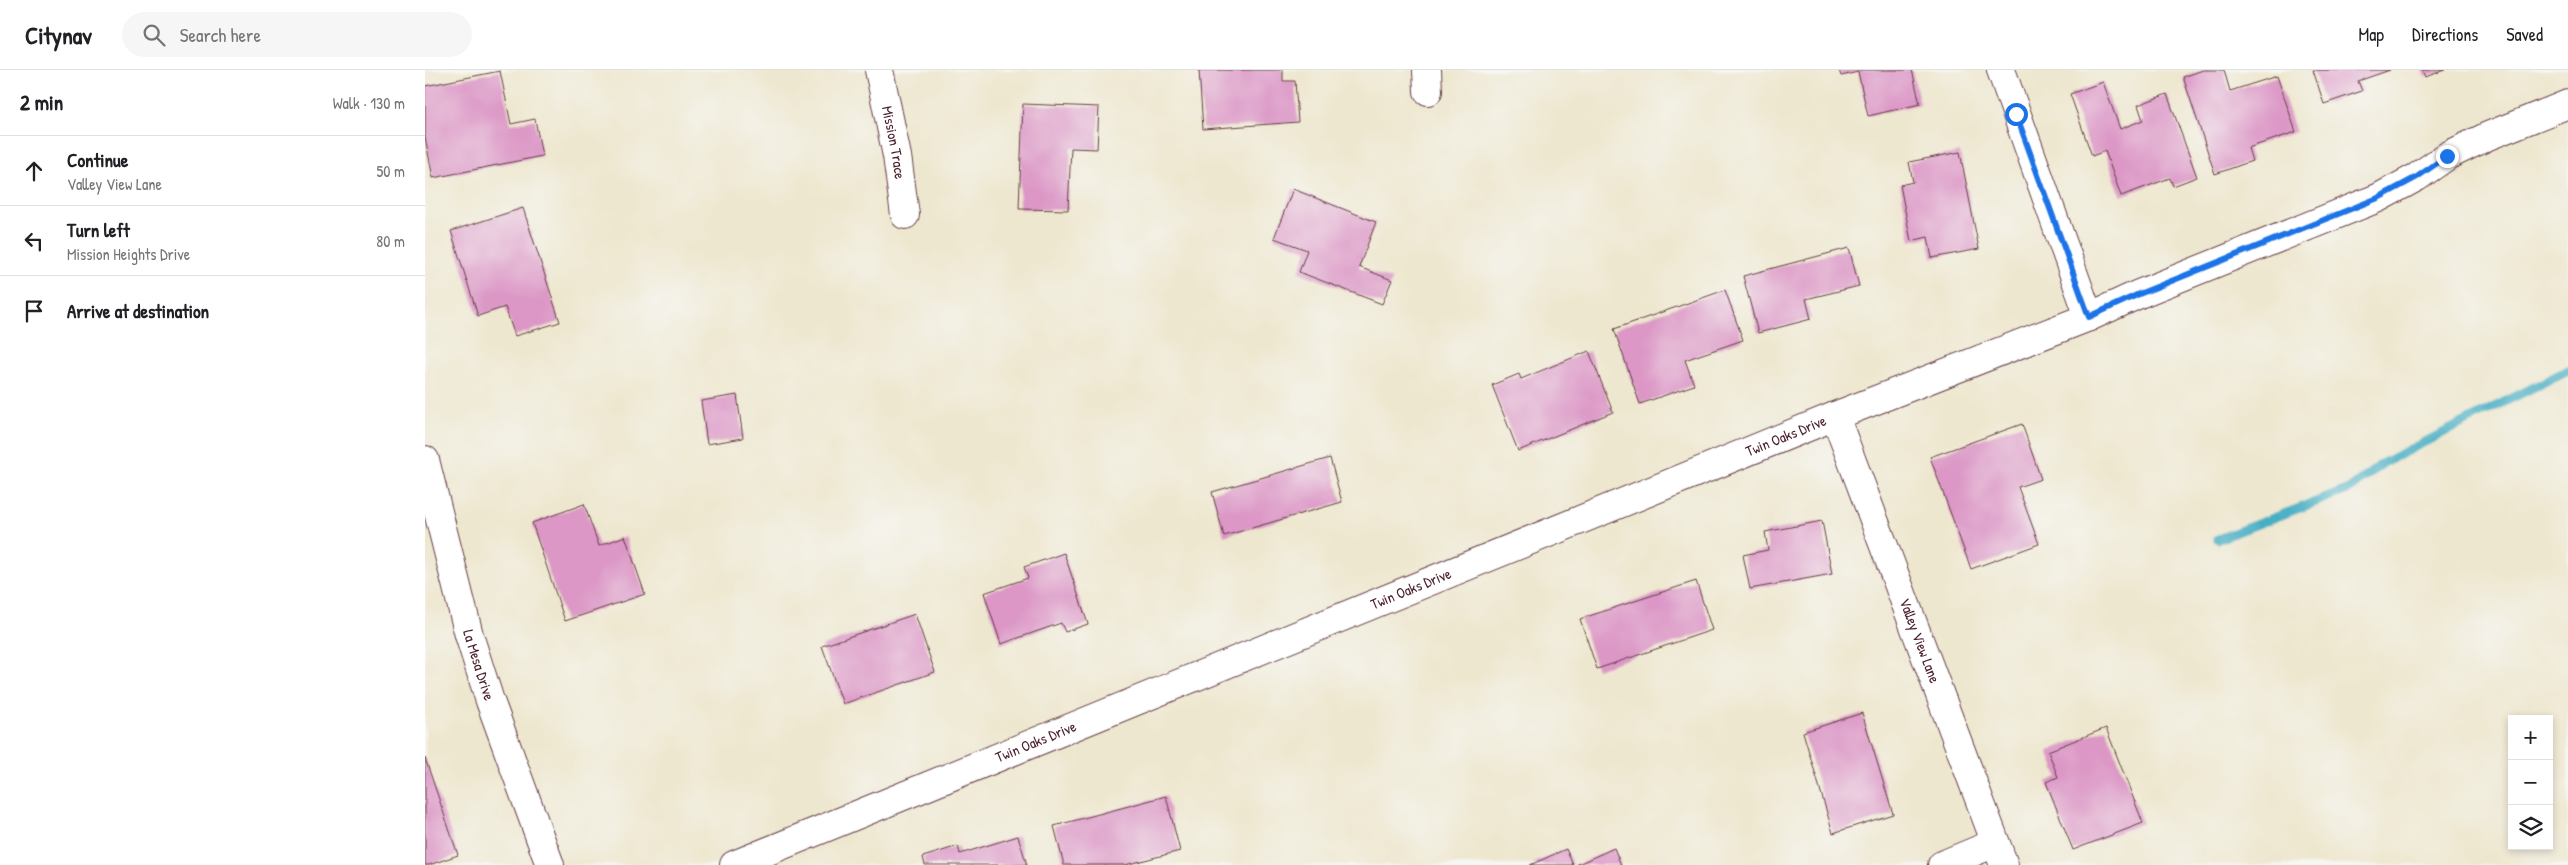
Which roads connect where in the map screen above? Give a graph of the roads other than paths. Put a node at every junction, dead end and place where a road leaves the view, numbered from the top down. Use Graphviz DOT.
graph roads {
  1 [pos="879,70"];
  2 [pos="2001,70"];
  3 [pos="2568,104"];
  4 [pos="905,215"];
  5 [pos="2089,317"];
  6 [pos="1835,416"];
  7 [pos="425,460"];
  8 [pos="2000,854"];
  9 [pos="550,865"];
  10 [pos="734,865"];
  11 [pos="1942,865"];
  1 -- 4 [label="street, Mission Trace"];
  2 -- 5 [label="street"];
  3 -- 5 [label="street, Twin Oaks Drive"];
  5 -- 6 [label="street, Twin Oaks Drive"];
  6 -- 8 [label="street, Valley View Lane"];
  6 -- 10 [label="street, Twin Oaks Drive"];
  7 -- 9 [label="street, La Mesa Drive"];
  8 -- 11 [label="street"];
}
